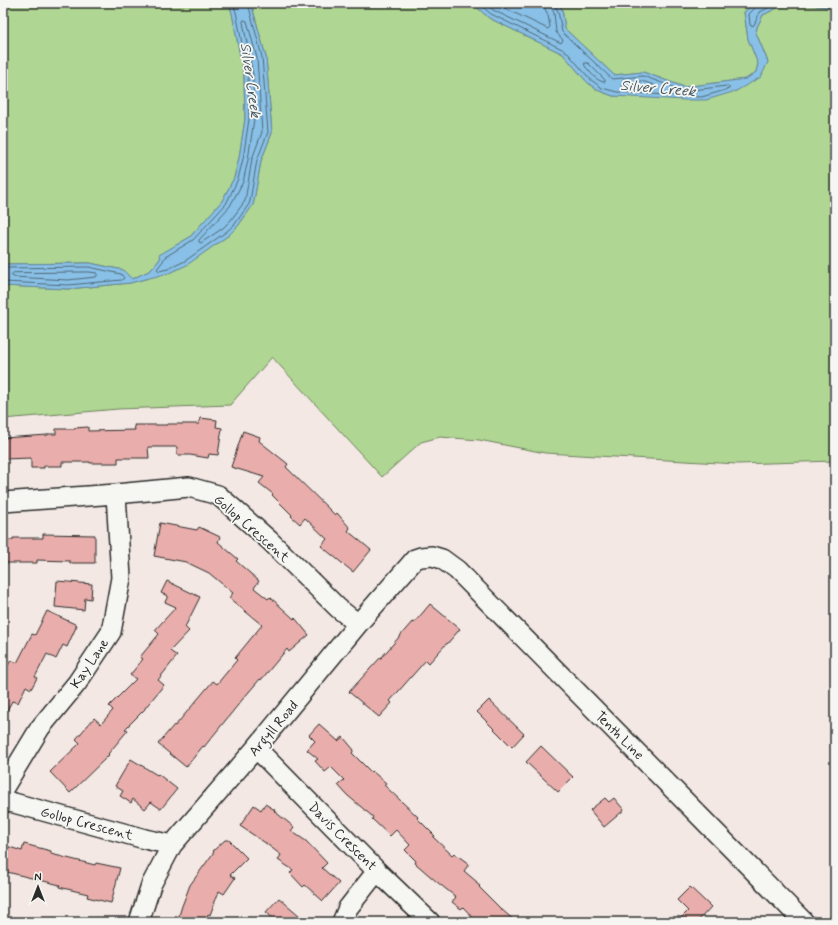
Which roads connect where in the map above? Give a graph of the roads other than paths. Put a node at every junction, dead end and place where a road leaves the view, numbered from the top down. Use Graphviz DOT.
graph roads {
  1 [pos="116,494"];
  2 [pos="3,502"];
  3 [pos="432,556"];
  4 [pos="358,624"];
  5 [pos="256,748"];
  6 [pos="3,789"];
  7 [pos="3,800"];
  8 [pos="172,845"];
  9 [pos="377,871"];
  10 [pos="139,922"];
  11 [pos="342,922"];
  12 [pos="430,922"];
  13 [pos="804,922"];
  1 -- 2 [label="street, Gollop Crescent"];
  1 -- 4 [label="street, Gollop Crescent"];
  1 -- 6 [label="street, Kay Lane"];
  3 -- 4 [label="street, Argyll Road"];
  3 -- 13 [label="street, Tenth Line"];
  4 -- 5 [label="street, Argyll Road"];
  5 -- 8 [label="street, Argyll Road"];
  5 -- 9 [label="street, Davis Crescent"];
  7 -- 8 [label="street, Gollop Crescent"];
  8 -- 10 [label="street, Argyll Road"];
  9 -- 11 [label="street"];
  9 -- 12 [label="street, Davis Crescent"];
}
